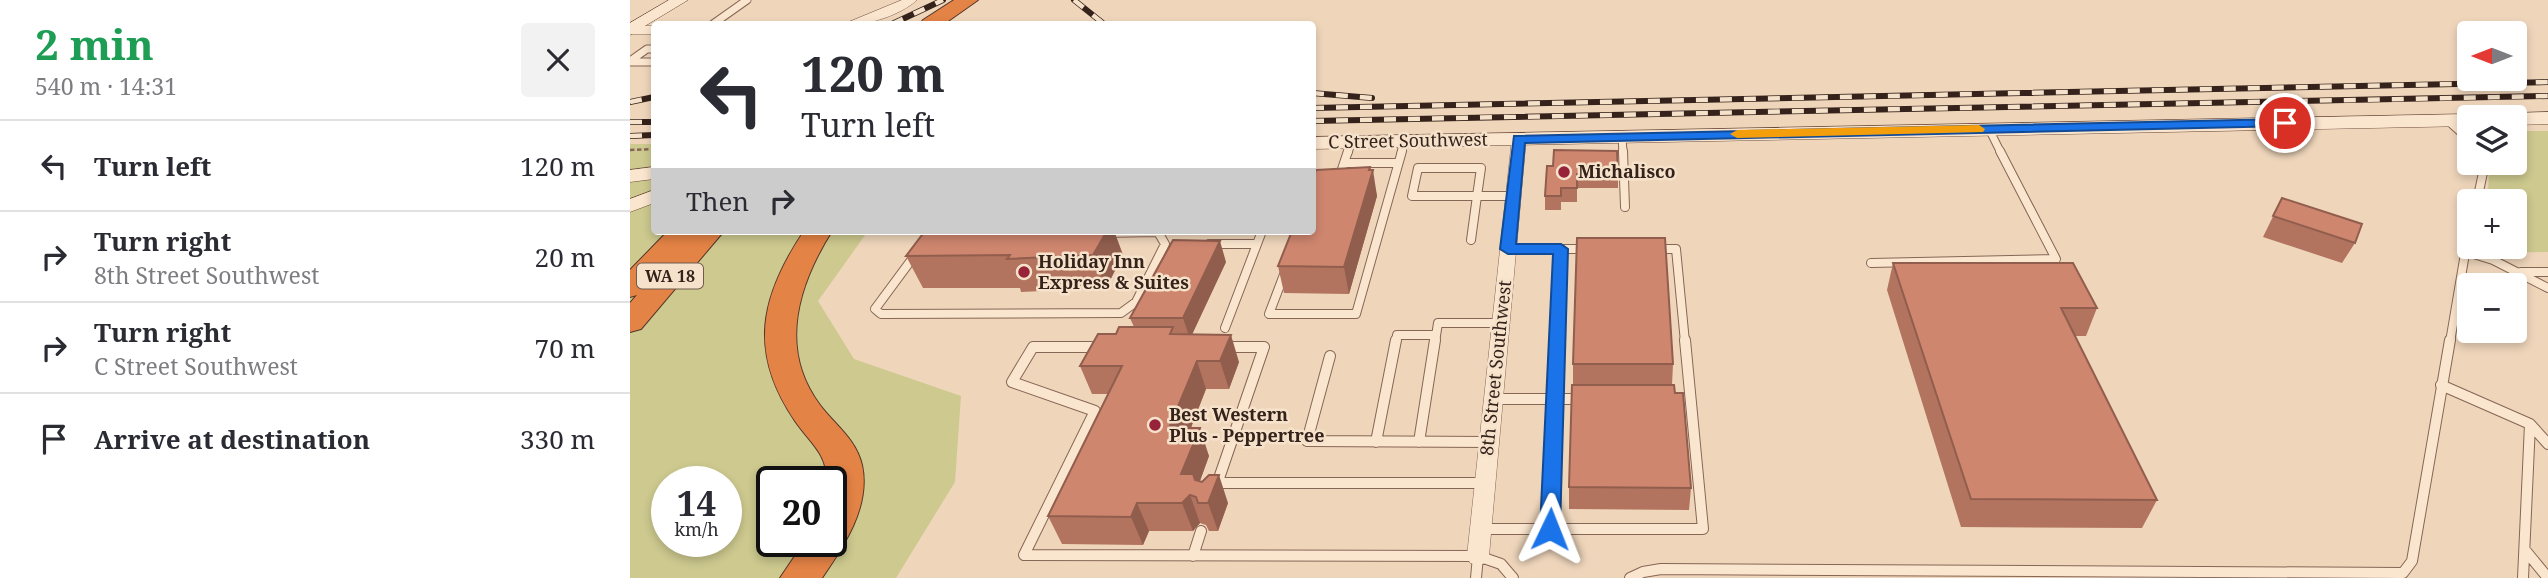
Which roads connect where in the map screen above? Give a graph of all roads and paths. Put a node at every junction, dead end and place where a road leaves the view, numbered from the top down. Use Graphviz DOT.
graph roads {
  1 [pos="660,0"];
  2 [pos="680,0"];
  3 [pos="747,0"];
  4 [pos="911,0"];
  5 [pos="968,0"];
  6 [pos="988,0"];
  7 [pos="717,21"];
  8 [pos="860,21"];
  9 [pos="935,21"];
  10 [pos="955,21"];
  11 [pos="638,26"];
  12 [pos="651,49"];
  13 [pos="630,61"];
  14 [pos="651,62"];
  15 [pos="2548,118"];
  16 [pos="2527,119"];
  17 [pos="2447,120"];
  18 [pos="2457,120"];
  19 [pos="1989,129"];
  20 [pos="2457,129"];
  21 [pos="1622,137"];
  22 [pos="1519,139"];
  23 [pos="1404,142"];
  24 [pos="1316,143"];
  25 [pos="1351,143"];
  26 [pos="651,149"];
  27 [pos="630,150"];
  28 [pos="651,159"];
  29 [pos="630,162"];
  30 [pos="1344,163"];
  31 [pos="1398,163"];
  32 [pos="651,173"];
  33 [pos="630,176"];
  34 [pos="1336,186"];
  35 [pos="651,190"];
  36 [pos="630,194"];
  37 [pos="1477,196"];
  38 [pos="1513,196"];
  39 [pos="651,197"];
  40 [pos="630,205"];
  41 [pos="1625,207"];
  42 [pos="671,235"];
  43 [pos="680,235"];
  44 [pos="706,235"];
  45 [pos="816,235"];
  46 [pos="951,235"];
  47 [pos="1162,235"];
  48 [pos="1260,235"];
  49 [pos="1471,240"];
  50 [pos="1208,244"];
  51 [pos="1256,244"];
  52 [pos="1508,249"];
  53 [pos="1561,249"];
  54 [pos="1599,249"];
  55 [pos="1638,249"];
  56 [pos="2463,259"];
  57 [pos="2490,259"];
  58 [pos="1871,263"];
  59 [pos="1287,267"];
  60 [pos="630,272"];
  61 [pos="2519,272"];
  62 [pos="2548,272"];
  63 [pos="630,288"];
  64 [pos="2548,288"];
  65 [pos="630,322"];
  66 [pos="1501,323"];
  67 [pos="1225,328"];
  68 [pos="1436,335"];
  69 [pos="1115,347"];
  70 [pos="1210,347"];
  71 [pos="1330,356"];
  72 [pos="2441,385"];
  73 [pos="1493,399"];
  74 [pos="1555,399"];
  75 [pos="1596,399"];
  76 [pos="1677,399"];
  77 [pos="1691,399"];
  78 [pos="2530,424"];
  79 [pos="1376,442"];
  80 [pos="1419,442"];
  81 [pos="1489,442"];
  82 [pos="2548,444"];
  83 [pos="844,466"];
  84 [pos="1218,483"];
  85 [pos="1485,483"];
  86 [pos="1211,502"];
  87 [pos="1480,529"];
  88 [pos="1550,529"];
  89 [pos="1201,531"];
  90 [pos="2525,550"];
  91 [pos="1193,555"];
  92 [pos="1478,556"];
  93 [pos="815,557"];
  94 [pos="1912,572"];
  95 [pos="1831,575"];
  96 [pos="2402,576"];
  97 [pos="800,578"];
  98 [pos="1476,578"];
  99 [pos="1513,578"];
  100 [pos="1630,578"];
  101 [pos="1929,578"];
  102 [pos="2523,578"];
  103 [pos="2548,578"];
  1 -- 11 [label="main road"];
  2 -- 11 [label="main road"];
  3 -- 7 [label="lane"];
  4 -- 8 [label="street"];
  5 -- 9 [label="highway"];
  6 -- 10 [label="highway"];
  12 -- 13 [label="lane"];
  13 -- 14 [label="lane"];
  15 -- 16 [label="main road"];
  17 -- 18 [label="main road, C Street Southwest"];
  17 -- 19 [label="main road, C Street Southwest"];
  17 -- 20 [label="lane"];
  19 -- 21 [label="main road, C Street Southwest"];
  19 -- 58 [label="lane"];
  21 -- 22 [label="main road, C Street Southwest"];
  21 -- 41 [label="lane"];
  22 -- 23 [label="main road, C Street Southwest"];
  22 -- 38 [label="street, 8th Street Southwest"];
  23 -- 25 [label="main road, C Street Southwest"];
  23 -- 31 [label="lane"];
  24 -- 25 [label="main road, C Street Southwest"];
  25 -- 30 [label="lane"];
  26 -- 27 [label="path"];
  28 -- 29 [label="main road"];
  30 -- 31 [label="lane"];
  30 -- 34 [label="lane"];
  31 -- 59 [label="lane"];
  32 -- 33 [label="main road"];
  35 -- 36 [label="main road"];
  37 -- 37 [label="lane"];
  37 -- 38 [label="lane"];
  37 -- 49 [label="lane"];
  38 -- 52 [label="street, 8th Street Southwest"];
  39 -- 40 [label="main road"];
  42 -- 60 [label="highway"];
  43 -- 63 [label="highway, WA 18"];
  44 -- 65 [label="highway, WA 18"];
  45 -- 83 [label="highway"];
  46 -- 47 [label="lane"];
  48 -- 51 [label="lane"];
  50 -- 51 [label="lane"];
  51 -- 67 [label="lane"];
  52 -- 53 [label="lane"];
  52 -- 66 [label="street, 8th Street Southwest"];
  53 -- 54 [label="lane"];
  53 -- 74 [label="lane"];
  55 -- 77 [label="lane"];
  56 -- 72 [label="lane"];
  57 -- 61 [label="lane"];
  61 -- 62 [label="lane"];
  61 -- 64 [label="lane"];
  66 -- 68 [label="lane"];
  66 -- 73 [label="street, 8th Street Southwest"];
  68 -- 79 [label="lane"];
  68 -- 80 [label="lane"];
  69 -- 91 [label="lane"];
  70 -- 84 [label="lane"];
  71 -- 79 [label="lane"];
  72 -- 78 [label="lane"];
  72 -- 96 [label="lane"];
  73 -- 74 [label="lane"];
  73 -- 81 [label="street, 8th Street Southwest"];
  74 -- 75 [label="lane"];
  74 -- 88 [label="lane"];
  76 -- 77 [label="lane"];
  77 -- 88 [label="lane"];
  78 -- 82 [label="lane"];
  78 -- 90 [label="lane"];
  79 -- 80 [label="lane"];
  80 -- 81 [label="lane"];
  81 -- 85 [label="street, 8th Street Southwest"];
  84 -- 85 [label="lane"];
  84 -- 86 [label="lane"];
  85 -- 87 [label="street, 8th Street Southwest"];
  87 -- 88 [label="lane"];
  87 -- 92 [label="street, 8th Street Southwest"];
  89 -- 91 [label="lane"];
  90 -- 102 [label="lane"];
  90 -- 103 [label="lane"];
  91 -- 92 [label="lane"];
  92 -- 98 [label="lane"];
  92 -- 99 [label="lane"];
  93 -- 97 [label="highway"];
  94 -- 95 [label="lane"];
  94 -- 96 [label="lane"];
  94 -- 101 [label="lane"];
  95 -- 100 [label="lane"];
}
